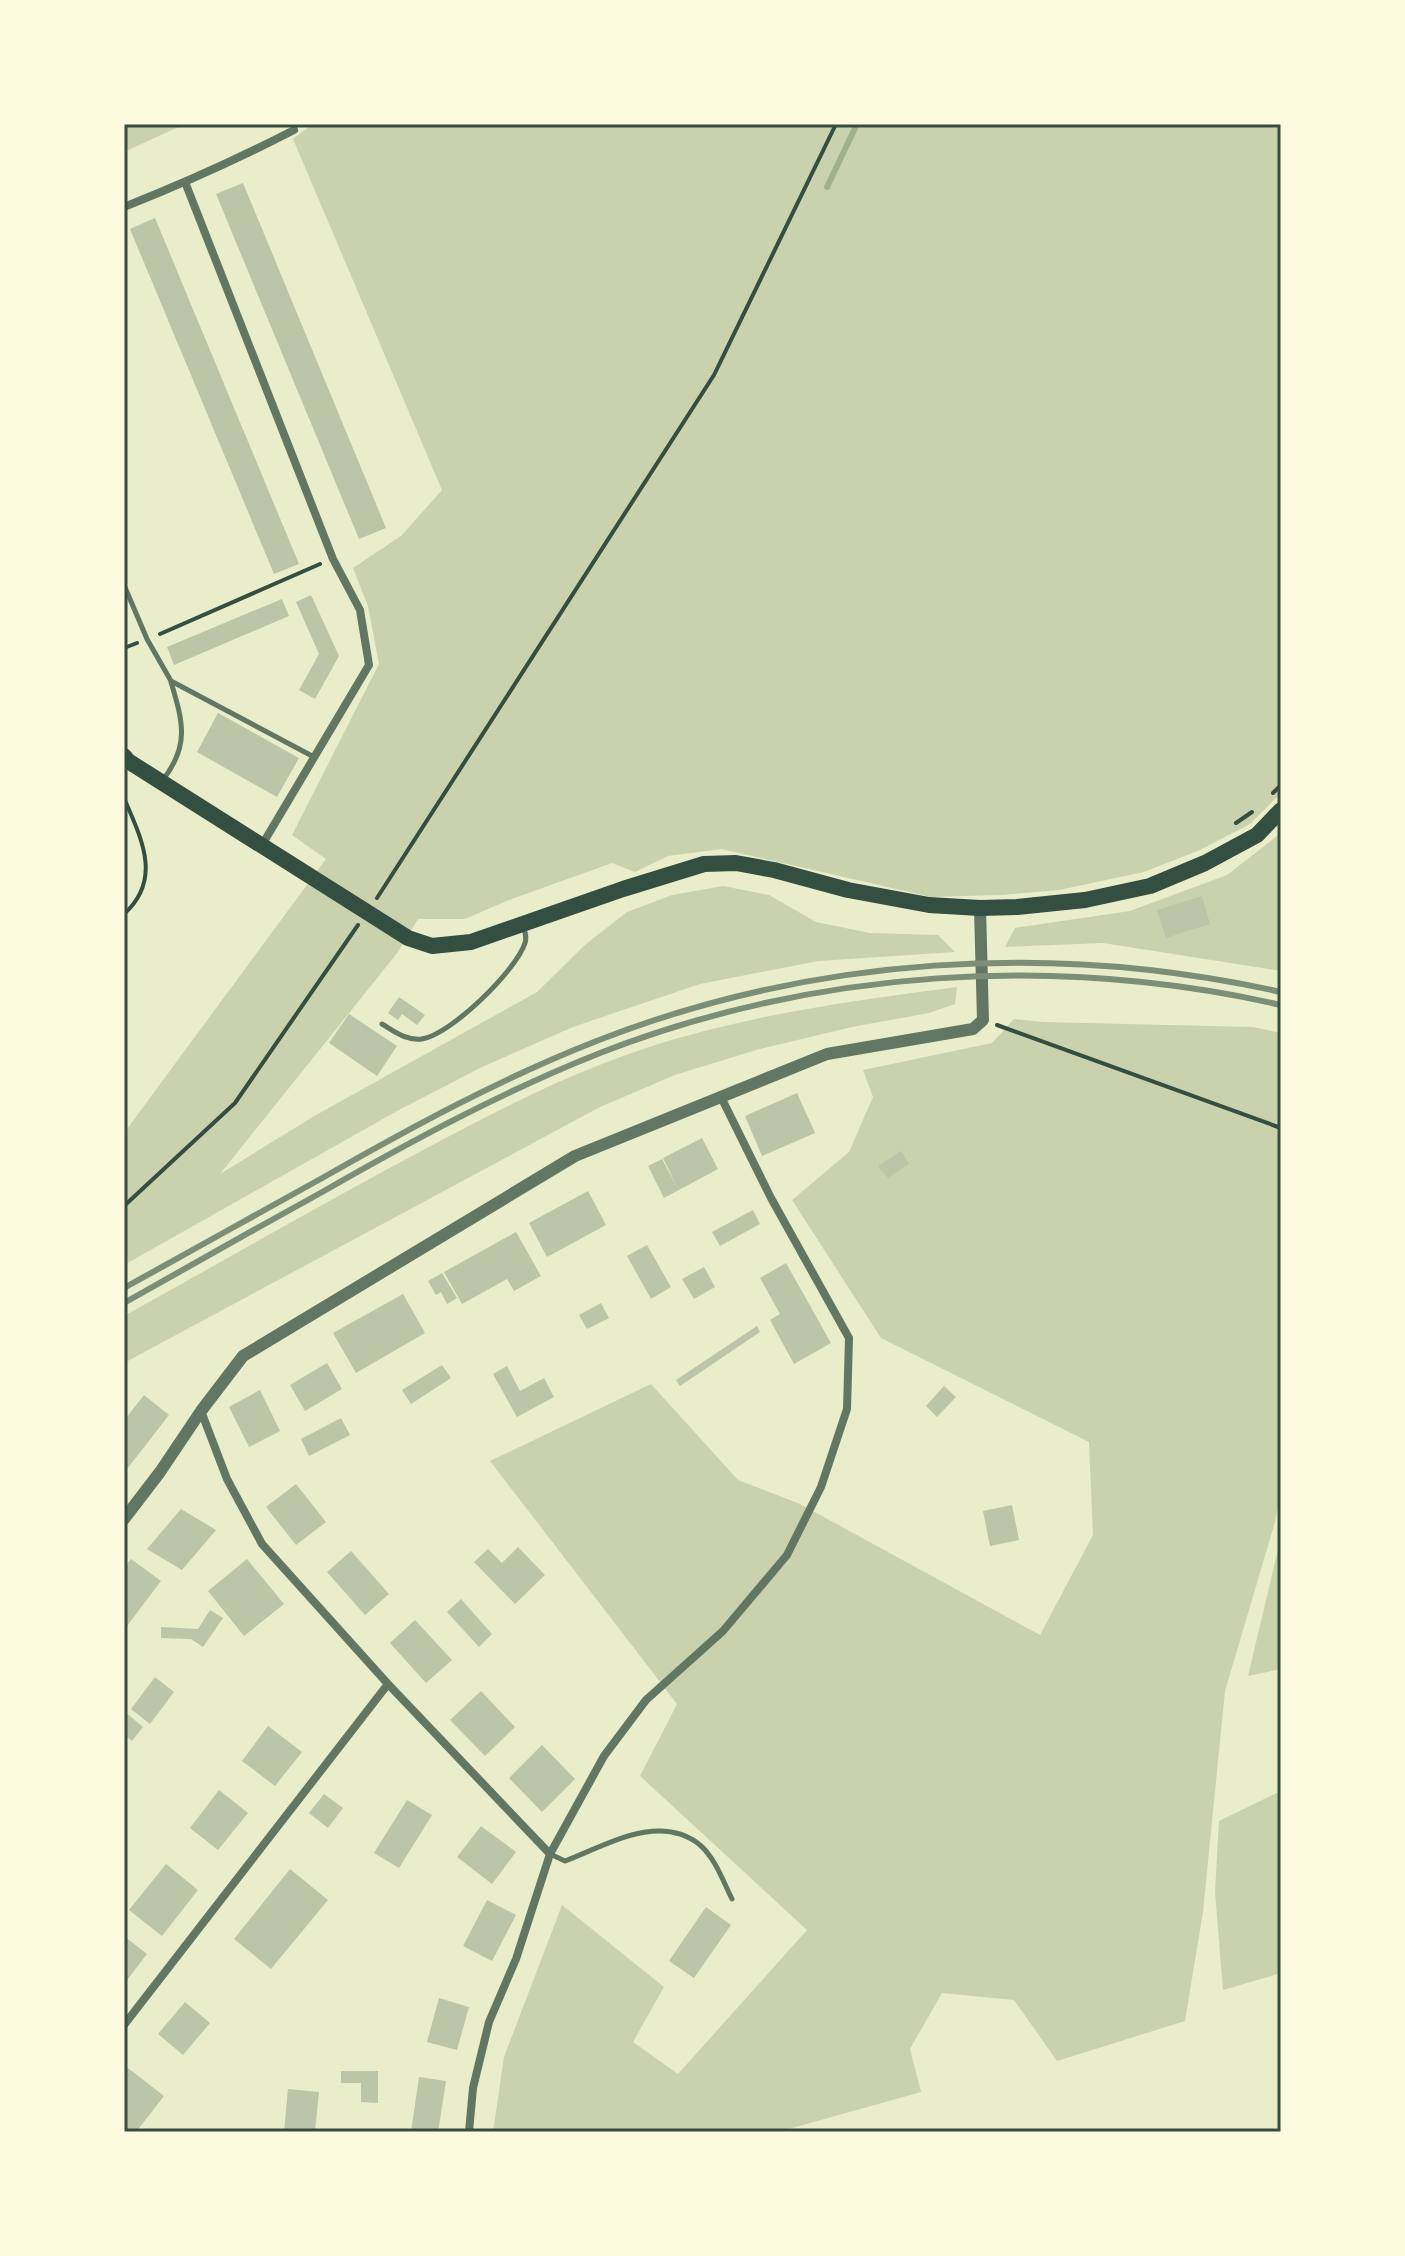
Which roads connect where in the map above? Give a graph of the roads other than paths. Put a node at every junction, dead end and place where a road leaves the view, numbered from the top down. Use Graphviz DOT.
graph roads {
  1 [pos="302,124"];
  2 [pos="294,130"];
  3 [pos="185,182"];
  4 [pos="124,207"];
  5 [pos="124,585"];
  6 [pos="171,681"];
  7 [pos="124,756"];
  8 [pos="314,757"];
  9 [pos="161,782"];
  10 [pos="1281,810"];
  11 [pos="262,845"];
  12 [pos="980,908"];
  13 [pos="523,924"];
  14 [pos="382,1024"];
  15 [pos="721,1097"];
  16 [pos="201,1411"];
  17 [pos="124,1519"];
  18 [pos="388,1684"];
  19 [pos="550,1854"];
  20 [pos="732,1899"];
  21 [pos="124,2025"];
  22 [pos="469,2132"];
  1 -- 2 [label="lane"];
  2 -- 3 [label="street"];
  3 -- 4 [label="street"];
  3 -- 8 [label="street"];
  5 -- 6 [label="lane"];
  6 -- 8 [label="lane"];
  6 -- 9 [label="lane"];
  7 -- 9 [label="main road"];
  8 -- 11 [label="street"];
  9 -- 11 [label="main road"];
  10 -- 12 [label="main road"];
  11 -- 13 [label="main road"];
  12 -- 13 [label="main road"];
  12 -- 15 [label="street"];
  13 -- 14 [label="lane"];
  15 -- 16 [label="street"];
  15 -- 19 [label="street"];
  16 -- 17 [label="street"];
  16 -- 18 [label="street"];
  18 -- 19 [label="street"];
  18 -- 21 [label="street"];
  19 -- 20 [label="lane"];
  19 -- 22 [label="street"];
}
